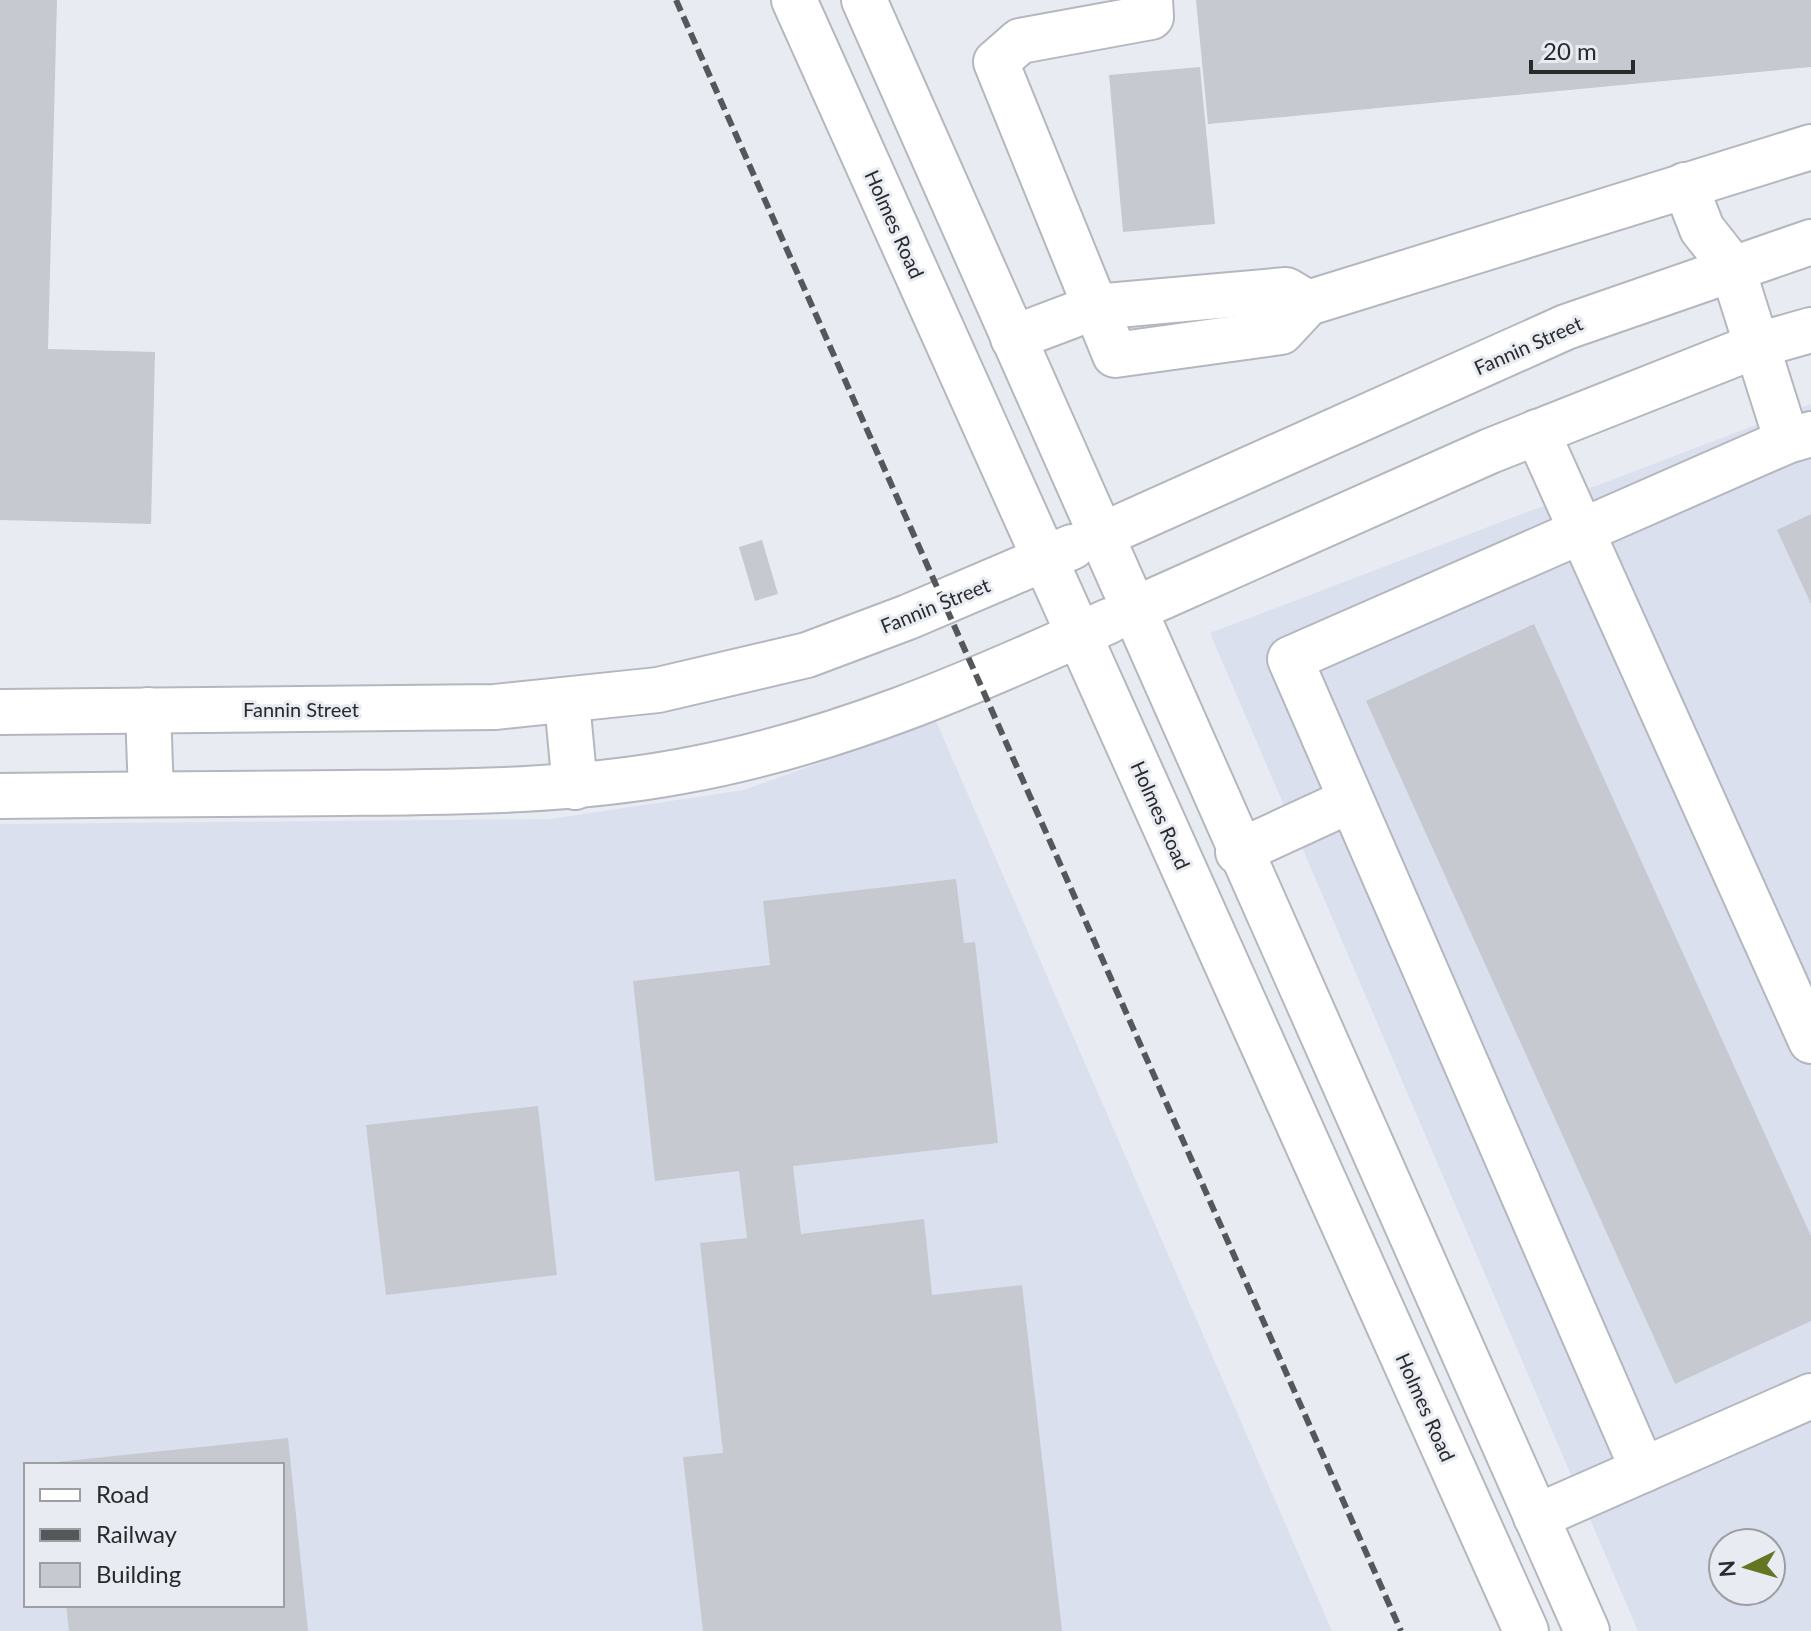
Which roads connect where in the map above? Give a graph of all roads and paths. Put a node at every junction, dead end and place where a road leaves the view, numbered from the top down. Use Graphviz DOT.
graph roads {
  1 [pos="794,0"];
  2 [pos="864,0"];
  3 [pos="1150,0"];
  4 [pos="1811,147"];
  5 [pos="1685,185"];
  6 [pos="1811,242"];
  7 [pos="1732,267"];
  8 [pos="1095,307"];
  9 [pos="1811,330"];
  10 [pos="1013,338"];
  11 [pos="1758,345"];
  12 [pos="1537,432"];
  13 [pos="1799,438"];
  14 [pos="1583,529"];
  15 [pos="1100,536"];
  16 [pos="1046,558"];
  17 [pos="1133,610"];
  18 [pos="1081,634"];
  19 [pos="567,702"];
  20 [pos="148,710"];
  21 [pos="0,712"];
  22 [pos="575,787"];
  23 [pos="151,794"];
  24 [pos="0,796"];
  25 [pos="1351,800"];
  26 [pos="1238,852"];
  27 [pos="1811,1041"];
  28 [pos="1811,1396"];
  29 [pos="1643,1470"];
  30 [pos="1536,1517"];
  31 [pos="1485,1538"];
  32 [pos="1526,1631"];
  33 [pos="1587,1631"];
  1 -- 16 [label="main road, Holmes Road"];
  2 -- 10 [label="main road"];
  3 -- 8 [label="main road"];
  4 -- 5 [label="main road"];
  5 -- 7 [label="main road"];
  5 -- 8 [label="main road"];
  6 -- 7 [label="main road, Fannin Street"];
  7 -- 11 [label="main road"];
  7 -- 15 [label="main road, Fannin Street"];
  8 -- 10 [label="main road"];
  9 -- 11 [label="main road"];
  10 -- 15 [label="main road"];
  11 -- 12 [label="main road"];
  11 -- 13 [label="main road"];
  12 -- 14 [label="main road"];
  12 -- 17 [label="main road"];
  13 -- 14 [label="main road"];
  14 -- 25 [label="main road"];
  14 -- 27 [label="main road"];
  15 -- 16 [label="main road, Fannin Street"];
  15 -- 17 [label="main road"];
  16 -- 18 [label="main road, Holmes Road"];
  16 -- 19 [label="main road, Fannin Street"];
  17 -- 18 [label="main road"];
  17 -- 26 [label="main road"];
  18 -- 22 [label="main road"];
  18 -- 31 [label="main road, Holmes Road"];
  19 -- 20 [label="main road, Fannin Street"];
  19 -- 22 [label="main road"];
  20 -- 21 [label="main road, Fannin Street"];
  20 -- 23 [label="main road"];
  22 -- 23 [label="main road"];
  23 -- 24 [label="main road"];
  25 -- 26 [label="main road"];
  25 -- 29 [label="main road"];
  26 -- 30 [label="main road"];
  28 -- 29 [label="main road"];
  29 -- 30 [label="main road"];
  30 -- 31 [label="main road"];
  30 -- 33 [label="main road"];
  31 -- 32 [label="main road, Holmes Road"];
}
